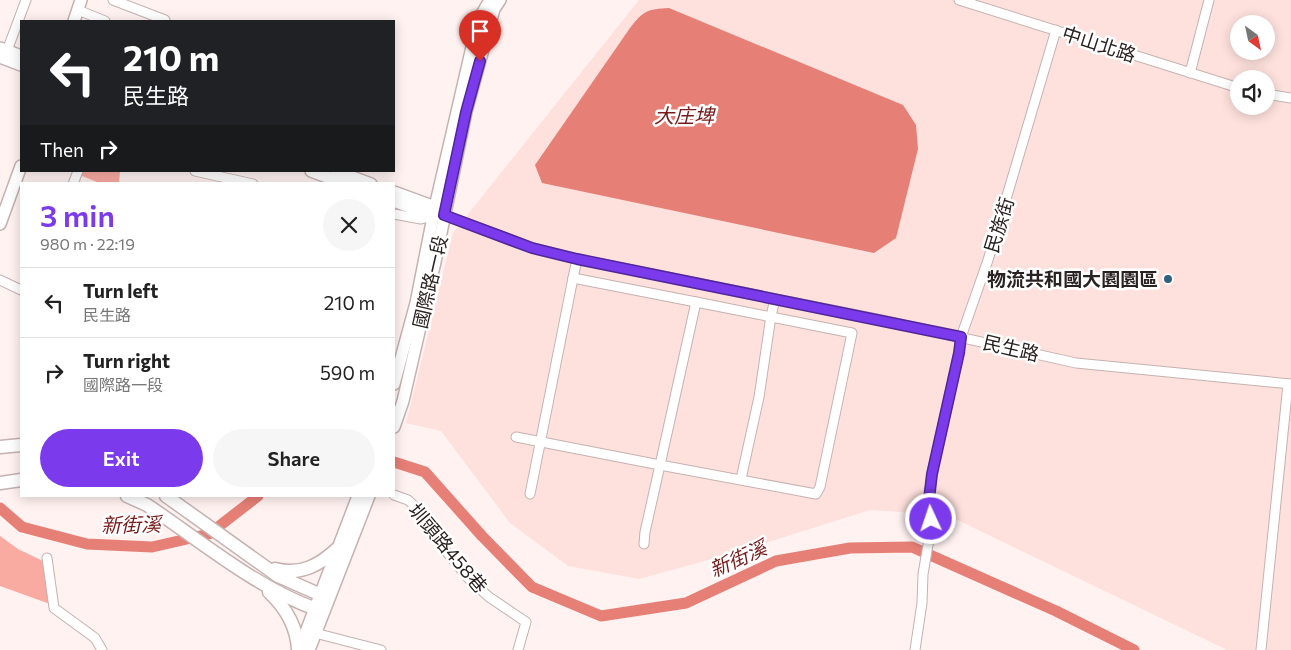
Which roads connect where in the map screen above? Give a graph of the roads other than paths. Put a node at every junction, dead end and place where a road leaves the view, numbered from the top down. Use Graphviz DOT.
graph roads {
  1 [pos="26,0"];
  2 [pos="113,0"];
  3 [pos="490,0"];
  4 [pos="500,0"];
  5 [pos="959,0"];
  6 [pos="1209,0"];
  7 [pos="78,10"];
  8 [pos="103,20"];
  9 [pos="165,20"];
  10 [pos="1056,30"];
  11 [pos="3,53"];
  12 [pos="20,56"];
  13 [pos="20,64"];
  14 [pos="1190,73"];
  15 [pos="1230,85"];
  16 [pos="1275,95"];
  17 [pos="1291,98"];
  18 [pos="20,168"];
  19 [pos="199,172"];
  20 [pos="315,172"];
  21 [pos="339,172"];
  22 [pos="244,182"];
  23 [pos="341,182"];
  24 [pos="366,182"];
  25 [pos="395,192"];
  26 [pos="395,201"];
  27 [pos="3,207"];
  28 [pos="437,212"];
  29 [pos="395,214"];
  30 [pos="0,224"];
  31 [pos="577,259"];
  32 [pos="573,278"];
  33 [pos="0,280"];
  34 [pos="20,290"];
  35 [pos="775,299"];
  36 [pos="696,302"];
  37 [pos="770,316"];
  38 [pos="961,337"];
  39 [pos="395,380"];
  40 [pos="1290,384"];
  41 [pos="395,423"];
  42 [pos="516,437"];
  43 [pos="540,441"];
  44 [pos="660,465"];
  45 [pos="741,479"];
  46 [pos="20,480"];
  47 [pos="0,483"];
  48 [pos="530,494"];
  49 [pos="395,495"];
  50 [pos="130,497"];
  51 [pos="167,497"];
  52 [pos="358,497"];
  53 [pos="369,497"];
  54 [pos="644,544"];
  55 [pos="339,548"];
  56 [pos="47,558"];
  57 [pos="265,567"];
  58 [pos="256,580"];
  59 [pos="321,603"];
  60 [pos="311,632"];
  61 [pos="102,650"];
  62 [pos="298,650"];
  63 [pos="309,650"];
  64 [pos="381,650"];
  65 [pos="518,650"];
  66 [pos="915,650"];
  67 [pos="1261,650"];
  1 -- 11 [label="street"];
  2 -- 9 [label="street"];
  3 -- 28 [label="main road, 國際路一段"];
  4 -- 28 [label="main road, 國際路一段"];
  5 -- 10 [label="street, 中山北路"];
  6 -- 14 [label="street"];
  7 -- 8 [label="street"];
  10 -- 14 [label="street, 中山北路"];
  10 -- 38 [label="street, 民族街"];
  11 -- 12 [label="main road"];
  11 -- 13 [label="main road"];
  14 -- 15 [label="street, 中山北路"];
  16 -- 17 [label="street"];
  18 -- 27 [label="main road"];
  19 -- 22 [label="street"];
  20 -- 23 [label="main road"];
  21 -- 24 [label="main road"];
  25 -- 28 [label="main road, 民生路"];
  26 -- 28 [label="main road, 民生路"];
  27 -- 30 [label="main road"];
  28 -- 29 [label="street"];
  28 -- 31 [label="street, 民生路"];
  28 -- 39 [label="main road, 國際路一段"];
  28 -- 41 [label="main road, 國際路一段"];
  31 -- 32 [label="street"];
  31 -- 35 [label="street, 民生路"];
  32 -- 36 [label="street"];
  32 -- 43 [label="street"];
  33 -- 34 [label="street"];
  35 -- 37 [label="street"];
  35 -- 38 [label="street, 民生路"];
  36 -- 37 [label="street"];
  36 -- 44 [label="street"];
  37 -- 45 [label="street"];
  37 -- 45 [label="street"];
  38 -- 40 [label="street, 民生路"];
  38 -- 66 [label="street, 民族街"];
  40 -- 67 [label="street"];
  42 -- 43 [label="street"];
  43 -- 44 [label="street"];
  43 -- 48 [label="street"];
  44 -- 45 [label="street"];
  44 -- 54 [label="street"];
  46 -- 47 [label="highway"];
  49 -- 65 [label="street, 圳頭路458巷"];
  50 -- 58 [label="highway"];
  51 -- 57 [label="highway"];
  52 -- 55 [label="main road"];
  53 -- 59 [label="main road"];
  55 -- 57 [label="highway"];
  55 -- 59 [label="main road"];
  56 -- 61 [label="street"];
  57 -- 59 [label="highway"];
  58 -- 59 [label="highway"];
  58 -- 62 [label="highway"];
  59 -- 60 [label="main road"];
  60 -- 62 [label="main road"];
  60 -- 63 [label="main road"];
  60 -- 64 [label="street"];
}
